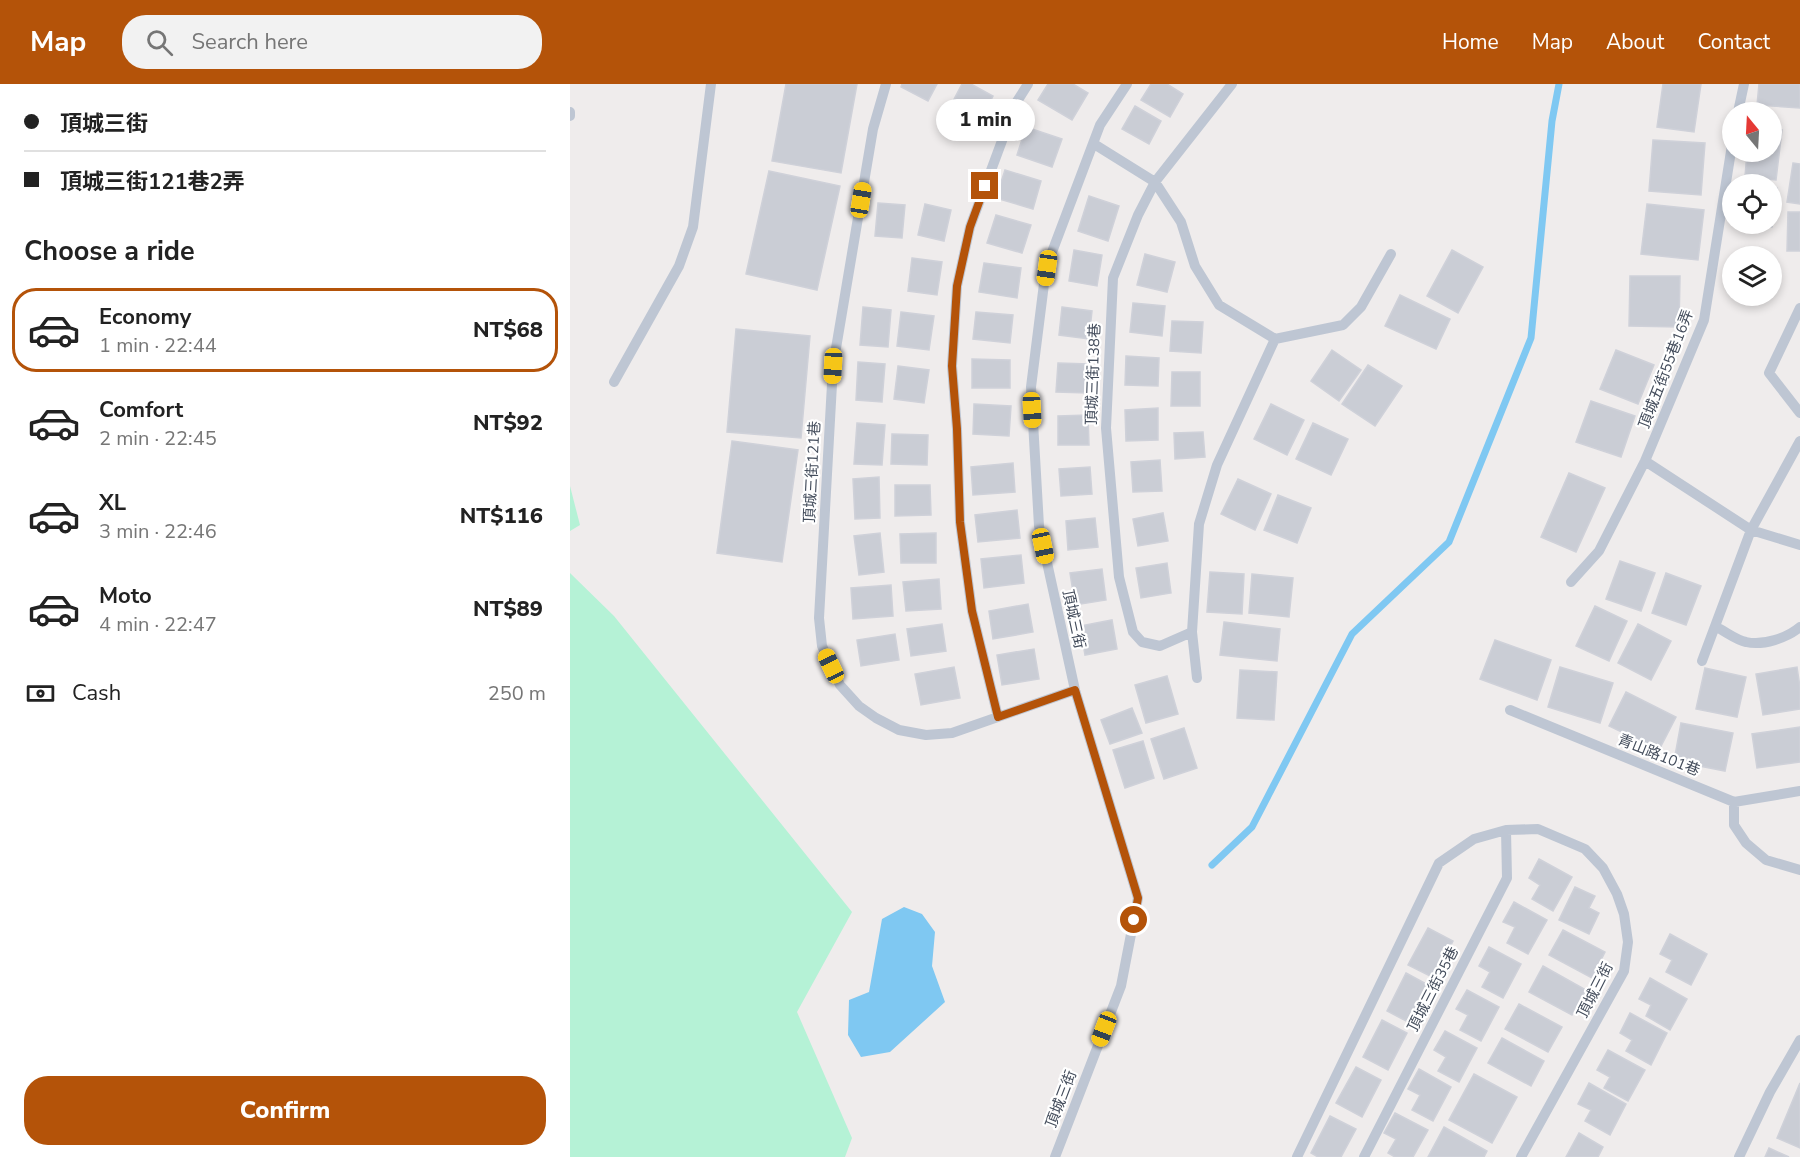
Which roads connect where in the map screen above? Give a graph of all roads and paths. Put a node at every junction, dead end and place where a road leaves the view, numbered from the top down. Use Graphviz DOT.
graph roads {
  1 [pos="711,84"];
  2 [pos="886,84"];
  3 [pos="1028,84"];
  4 [pos="1127,84"];
  5 [pos="1232,84"];
  6 [pos="1744,84"];
  7 [pos="1740,102"];
  8 [pos="1094,144"];
  9 [pos="1729,162"];
  10 [pos="1155,182"];
  11 [pos="1391,254"];
  12 [pos="1800,308"];
  13 [pos="1275,339"];
  14 [pos="614,382"];
  15 [pos="1800,413"];
  16 [pos="1800,441"];
  17 [pos="1645,462"];
  18 [pos="1751,530"];
  19 [pos="1800,545"];
  20 [pos="1571,582"];
  21 [pos="1716,627"];
  22 [pos="1800,627"];
  23 [pos="1192,633"];
  24 [pos="1702,661"];
  25 [pos="1197,678"];
  26 [pos="1075,690"];
  27 [pos="1510,710"];
  28 [pos="998,717"];
  29 [pos="1800,791"];
  30 [pos="1734,802"];
  31 [pos="1506,830"];
  32 [pos="1800,870"];
  33 [pos="1800,1040"];
  34 [pos="1054,1157"];
  35 [pos="1297,1157"];
  36 [pos="1364,1157"];
  37 [pos="1521,1157"];
  38 [pos="1739,1157"];
  1 -- 14 [label="lane"];
  2 -- 28 [label="lane, 頂城三街121巷"];
  3 -- 28 [label="lane"];
  4 -- 8 [label="lane, 頂城三街"];
  5 -- 10 [label="lane, 頂城三街138巷"];
  6 -- 7 [label="lane"];
  8 -- 10 [label="lane"];
  8 -- 26 [label="lane, 頂城三街"];
  9 -- 17 [label="lane, 頂城五街55巷16弄"];
  10 -- 13 [label="lane"];
  10 -- 23 [label="lane, 頂城三街138巷"];
  11 -- 13 [label="lane"];
  12 -- 15 [label="lane"];
  13 -- 23 [label="lane"];
  16 -- 18 [label="lane"];
  17 -- 18 [label="lane"];
  17 -- 20 [label="lane, 頂城五街55巷16弄"];
  18 -- 19 [label="lane"];
  18 -- 21 [label="lane"];
  21 -- 22 [label="lane"];
  21 -- 24 [label="lane"];
  23 -- 25 [label="lane"];
  26 -- 28 [label="lane, 頂城三街121巷"];
  26 -- 34 [label="lane, 頂城三街"];
  27 -- 30 [label="lane, 青山路101巷"];
  29 -- 30 [label="lane"];
  30 -- 32 [label="lane"];
  31 -- 35 [label="lane, 頂城三街"];
  31 -- 36 [label="lane, 頂城三街35巷"];
  31 -- 37 [label="lane, 頂城三街"];
  33 -- 38 [label="lane"];
}
